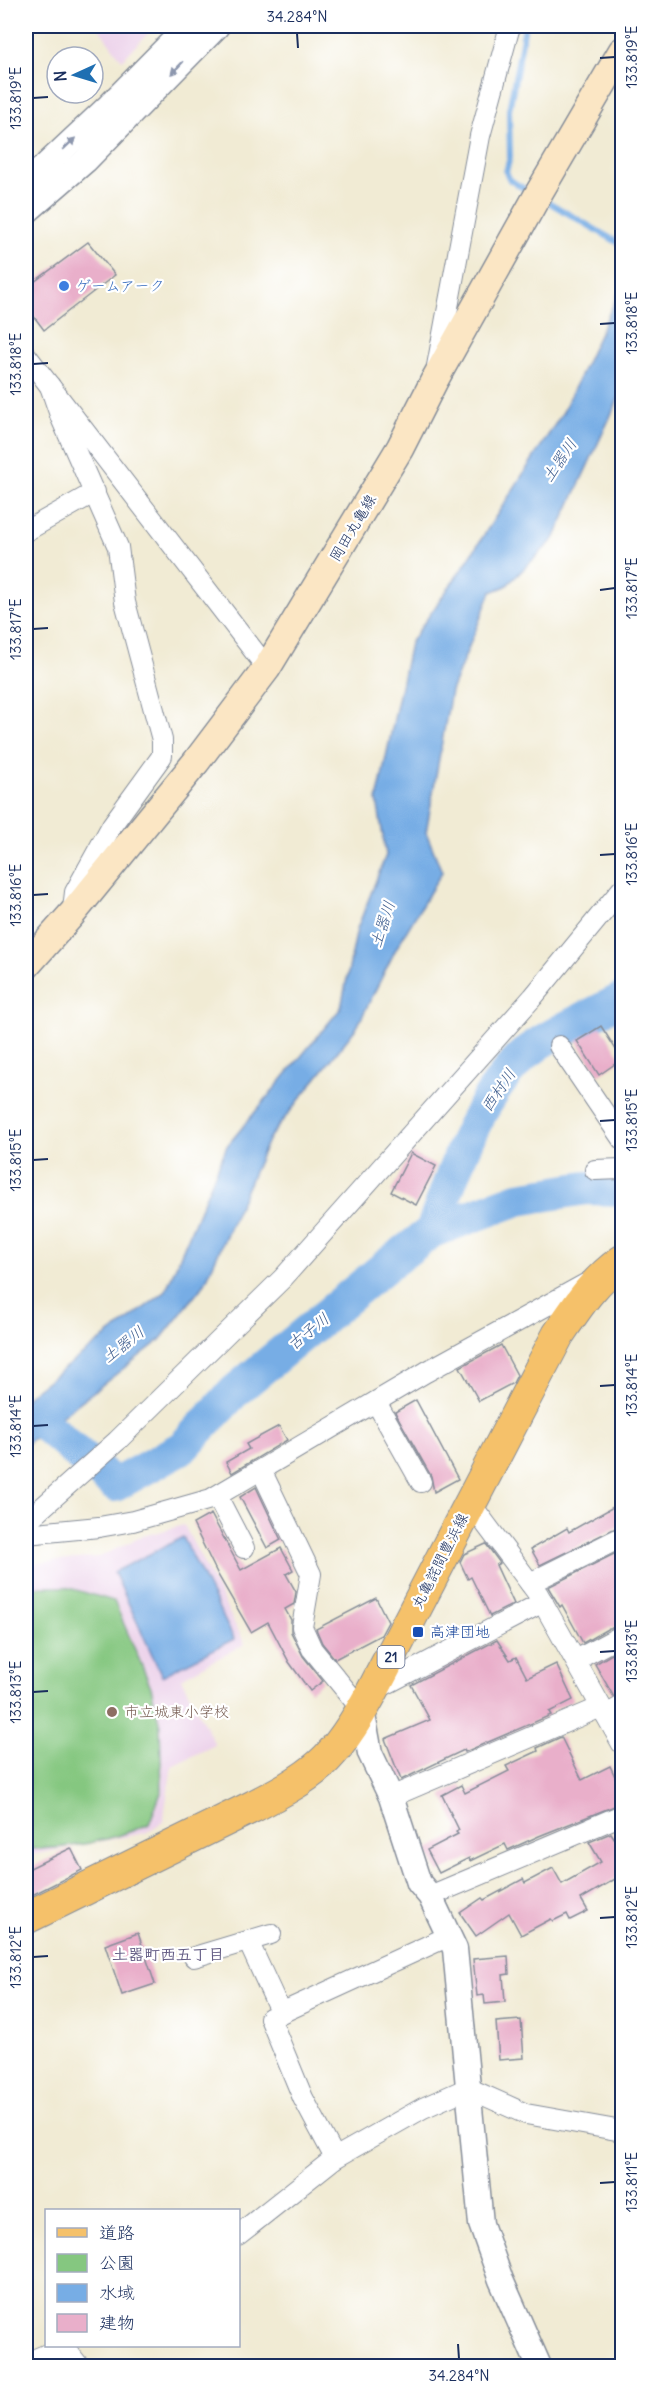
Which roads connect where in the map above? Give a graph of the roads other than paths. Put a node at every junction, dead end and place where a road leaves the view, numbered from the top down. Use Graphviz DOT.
graph roads {
  1 [pos="188,26"];
  2 [pos="217,26"];
  3 [pos="510,26"];
  4 [pos="622,51"];
  5 [pos="26,184"];
  6 [pos="26,212"];
  7 [pos="26,355"];
  8 [pos="434,381"];
  9 [pos="50,386"];
  10 [pos="95,492"];
  11 [pos="26,531"];
  12 [pos="267,668"];
  13 [pos="622,889"];
  14 [pos="72,914"];
  15 [pos="26,966"];
  16 [pos="560,1046"];
  17 [pos="622,1139"];
  18 [pos="622,1169"];
  19 [pos="595,1170"];
  20 [pos="615,1266"];
  21 [pos="376,1402"];
  22 [pos="261,1470"];
  23 [pos="421,1482"];
  24 [pos="217,1496"];
  25 [pos="470,1503"];
  26 [pos="26,1522"];
  27 [pos="620,1529"];
  28 [pos="26,1534"];
  29 [pos="244,1548"];
  30 [pos="530,1583"];
  31 [pos="543,1602"];
  32 [pos="615,1639"];
  33 [pos="576,1660"];
  34 [pos="367,1701"];
  35 [pos="610,1709"];
  36 [pos="622,1744"];
  37 [pos="391,1797"];
  38 [pos="622,1815"];
  39 [pos="430,1896"];
  40 [pos="26,1918"];
  41 [pos="271,1934"];
  42 [pos="450,1936"];
  43 [pos="248,1941"];
  44 [pos="194,1957"];
  45 [pos="281,2013"];
  46 [pos="468,2088"];
  47 [pos="622,2131"];
  48 [pos="335,2158"];
  49 [pos="240,2233"];
  50 [pos="63,2347"];
  51 [pos="66,2347"];
  52 [pos="26,2363"];
  53 [pos="79,2367"];
  54 [pos="539,2367"];
  5 -- 1 [label="street, one-way"];
  2 -- 6 [label="street, one-way"];
  3 -- 8 [label="street"];
  4 -- 8 [label="main road, 岡田丸亀線"];
  7 -- 9 [label="street"];
  8 -- 12 [label="main road, 岡田丸亀線"];
  9 -- 10 [label="street"];
  9 -- 12 [label="street"];
  10 -- 11 [label="street"];
  10 -- 14 [label="street"];
  12 -- 14 [label="main road, 岡田丸亀線"];
  13 -- 26 [label="street"];
  14 -- 15 [label="main road, 岡田丸亀線"];
  16 -- 17 [label="street"];
  18 -- 19 [label="street"];
  20 -- 21 [label="street"];
  20 -- 25 [label="main road, 丸亀詫間豊浜線 / 21"];
  21 -- 22 [label="street"];
  21 -- 23 [label="street"];
  22 -- 24 [label="street"];
  22 -- 34 [label="street"];
  24 -- 28 [label="street"];
  24 -- 29 [label="street"];
  25 -- 30 [label="street"];
  25 -- 34 [label="main road, 丸亀詫間豊浜線 / 21"];
  27 -- 30 [label="street"];
  30 -- 31 [label="street"];
  31 -- 33 [label="street"];
  31 -- 34 [label="street"];
  32 -- 33 [label="street"];
  33 -- 35 [label="street"];
  34 -- 37 [label="street"];
  34 -- 40 [label="main road, 丸亀詫間豊浜線 / 21"];
  35 -- 36 [label="street"];
  35 -- 37 [label="street"];
  37 -- 39 [label="street"];
  38 -- 39 [label="street"];
  39 -- 42 [label="street"];
  41 -- 43 [label="street"];
  42 -- 45 [label="street"];
  42 -- 46 [label="street"];
  43 -- 44 [label="street"];
  43 -- 45 [label="street"];
  45 -- 48 [label="street"];
  46 -- 47 [label="street"];
  46 -- 48 [label="street"];
  46 -- 54 [label="street"];
  48 -- 49 [label="street"];
  50 -- 52 [label="street"];
  51 -- 53 [label="street"];
}
